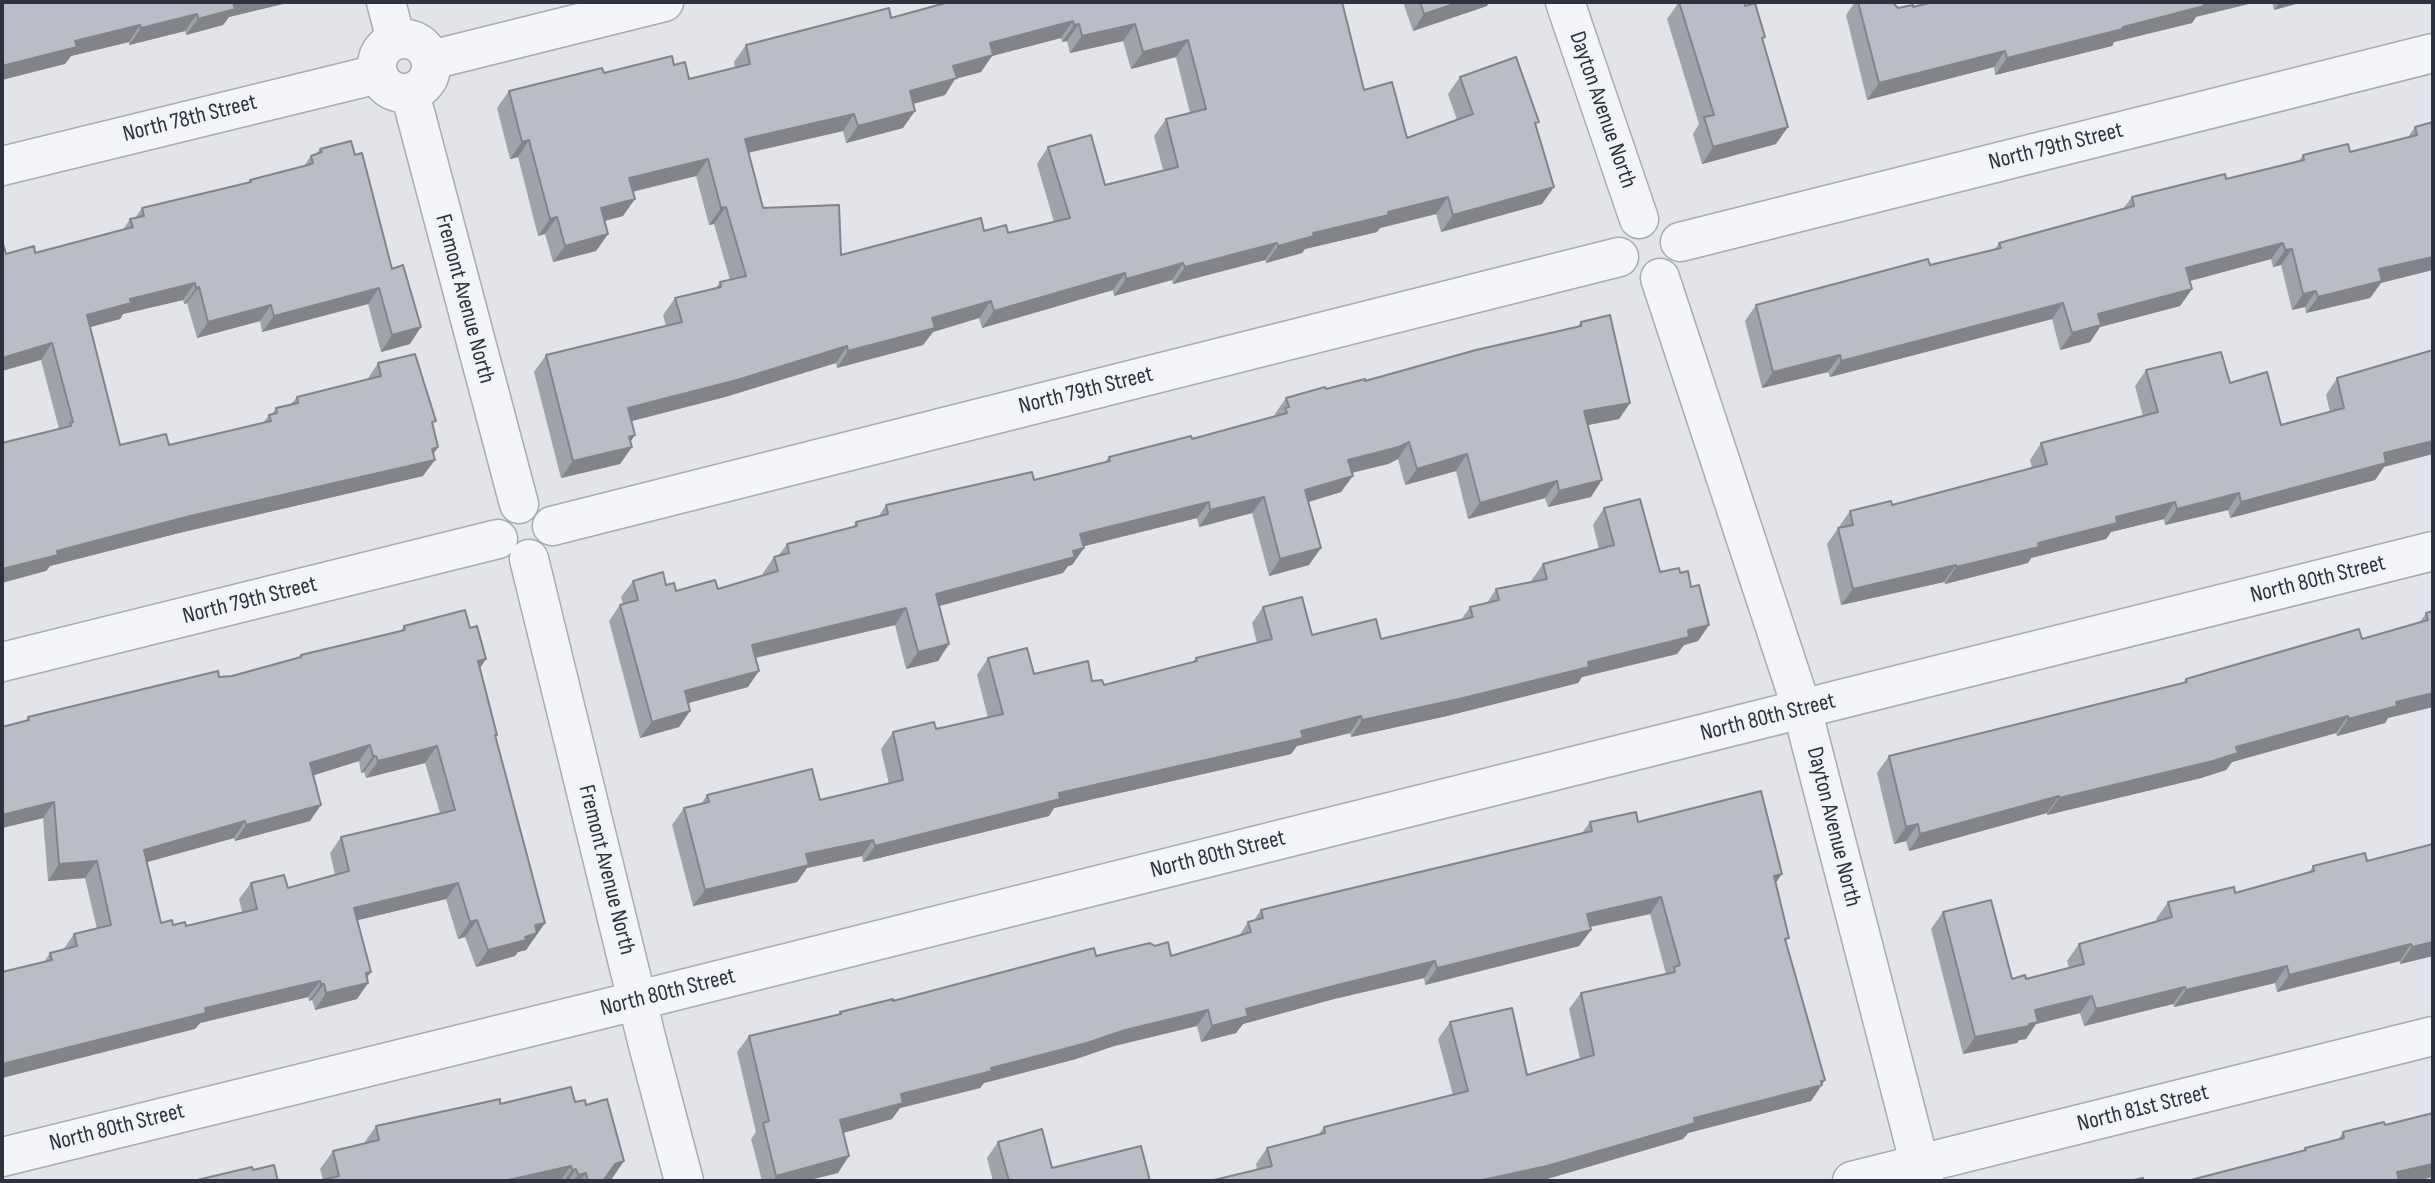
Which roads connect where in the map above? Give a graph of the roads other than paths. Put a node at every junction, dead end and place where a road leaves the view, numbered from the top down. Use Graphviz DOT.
graph roads {
  1 [pos="386,2"];
  2 [pos="664,2"];
  3 [pos="1565,2"];
  4 [pos="396,40"];
  5 [pos="2433,53"];
  6 [pos="431,60"];
  7 [pos="394,83"];
  8 [pos="2,166"];
  9 [pos="1639,219"];
  10 [pos="1680,242"];
  11 [pos="1619,257"];
  12 [pos="1660,278"];
  13 [pos="519,504"];
  14 [pos="552,526"];
  15 [pos="514,549"];
  16 [pos="2433,551"];
  17 [pos="2,662"];
  18 [pos="1802,709"];
  19 [pos="638,1000"];
  20 [pos="2433,1036"];
  21 [pos="2,1157"];
  22 [pos="1922,1173"];
  23 [pos="684,1181"];
  24 [pos="1852,1181"];
  1 -- 4 [label="street"];
  2 -- 6 [label="street"];
  3 -- 9 [label="street, Dayton Avenue North"];
  4 -- 6 [label="street"];
  4 -- 7 [label="street"];
  5 -- 10 [label="street, North 79th Street"];
  6 -- 7 [label="street"];
  7 -- 8 [label="street, North 78th Street"];
  7 -- 13 [label="street, Fremont Avenue North"];
  9 -- 10 [label="street"];
  9 -- 11 [label="street"];
  10 -- 12 [label="street"];
  11 -- 12 [label="street"];
  11 -- 14 [label="street, North 79th Street"];
  12 -- 18 [label="street, Dayton Avenue North"];
  13 -- 14 [label="street"];
  13 -- 15 [label="street"];
  14 -- 15 [label="street"];
  15 -- 17 [label="street, North 79th Street"];
  15 -- 19 [label="street, Fremont Avenue North"];
  16 -- 18 [label="street, North 80th Street"];
  18 -- 19 [label="street, North 80th Street"];
  18 -- 22 [label="street, Dayton Avenue North"];
  19 -- 21 [label="street, North 80th Street"];
  19 -- 23 [label="street, Fremont Avenue North"];
  20 -- 22 [label="street, North 81st Street"];
  22 -- 24 [label="street, North 81st Street"];
}
